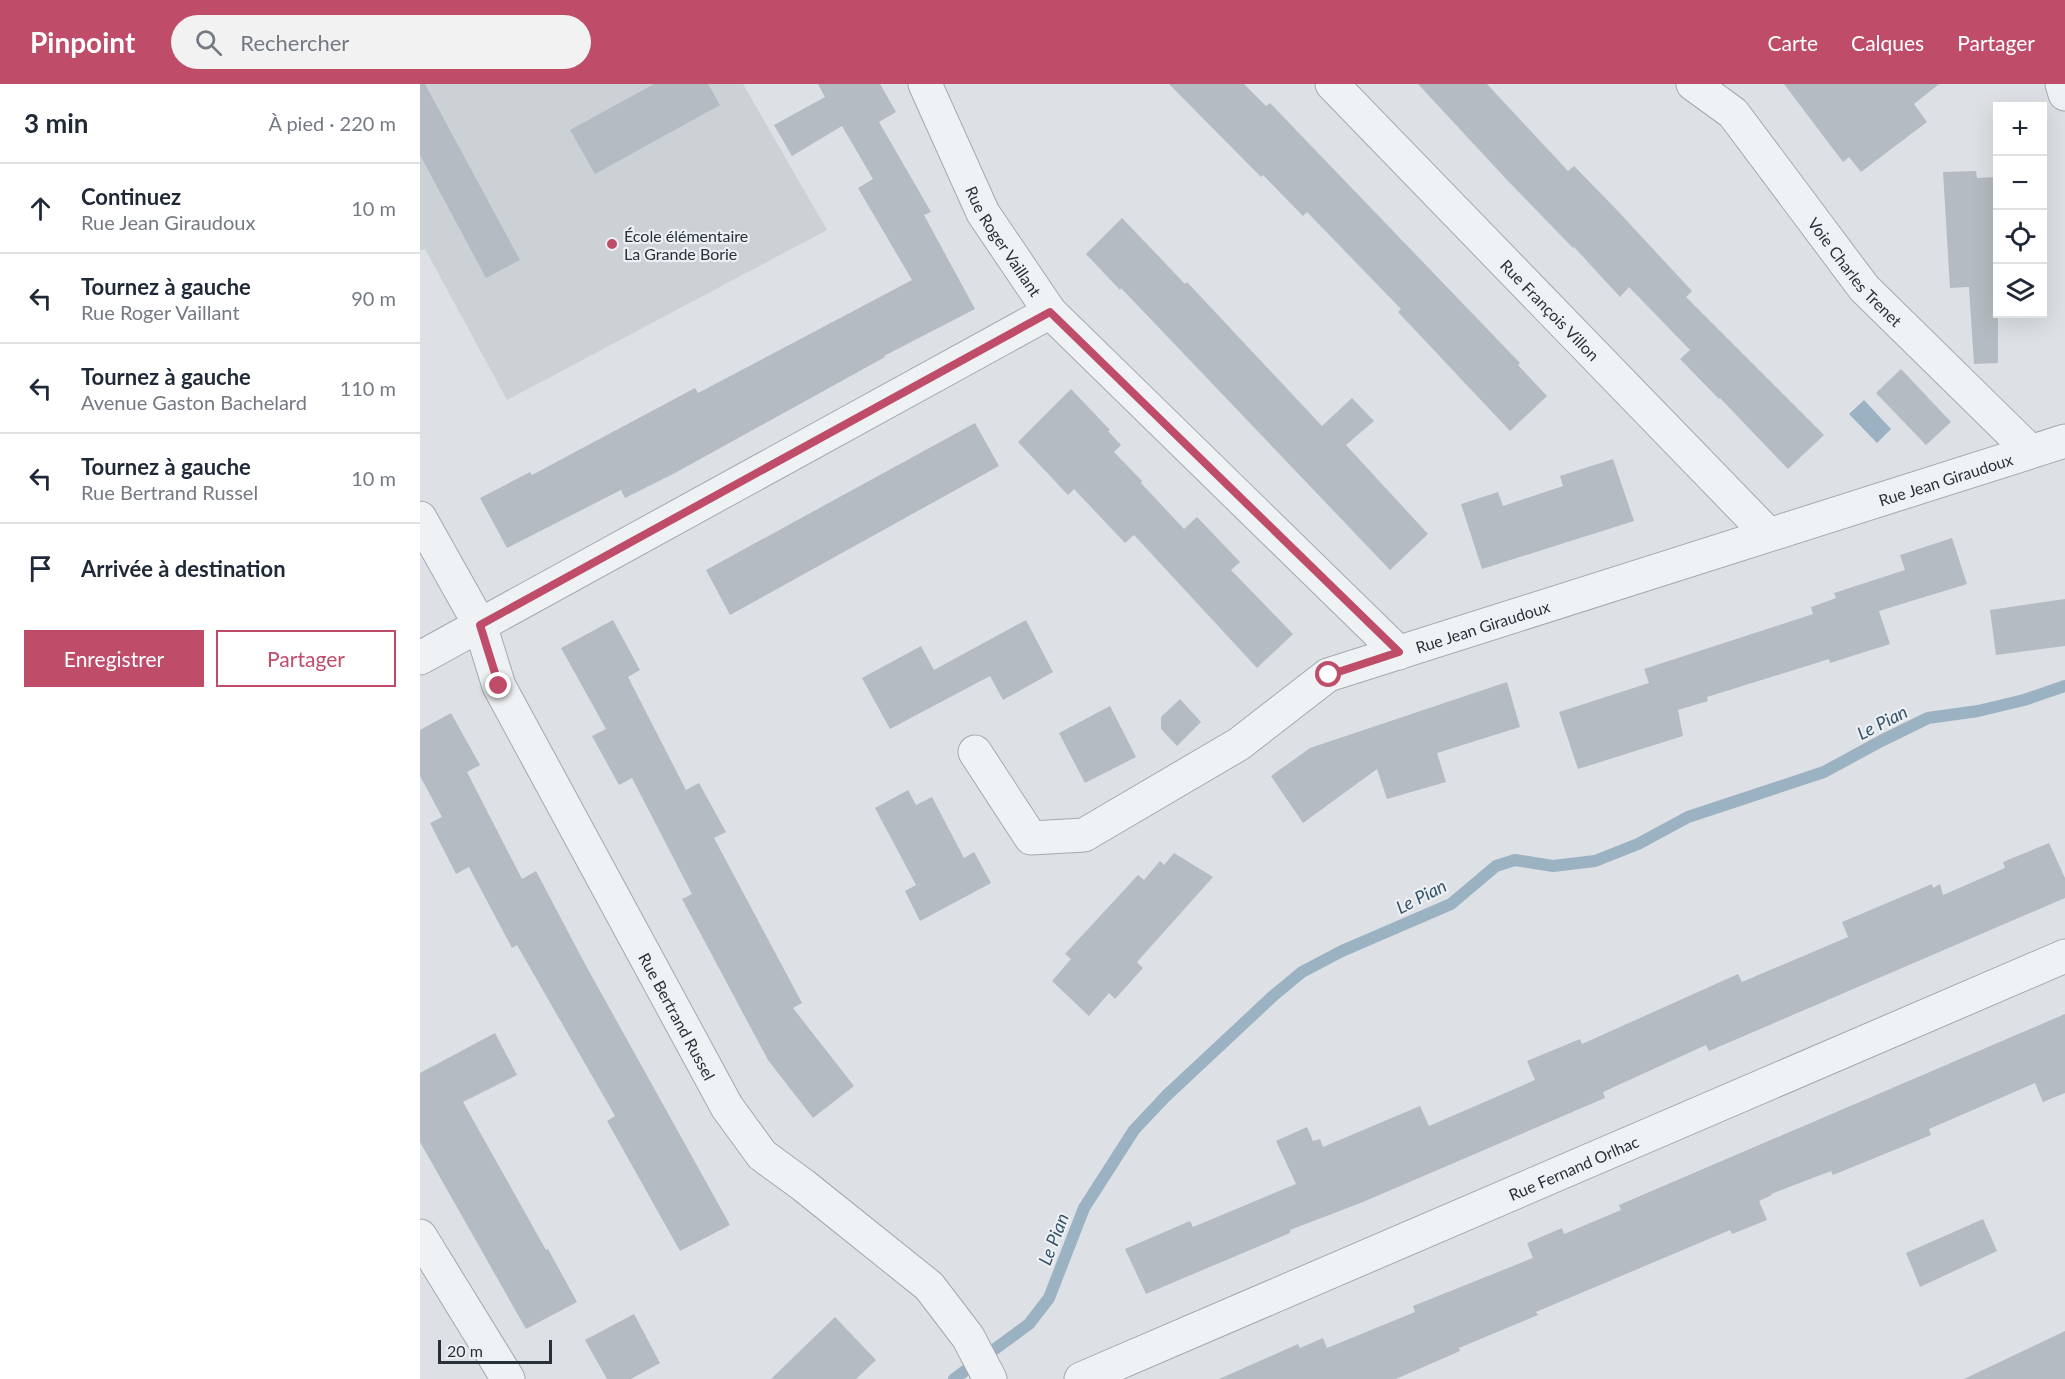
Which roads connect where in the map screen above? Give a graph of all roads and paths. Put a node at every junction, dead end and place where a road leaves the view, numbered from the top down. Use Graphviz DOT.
graph roads {
  1 [pos="925,84"];
  2 [pos="1332,84"];
  3 [pos="1693,84"];
  4 [pos="2062,84"];
  5 [pos="2065,94"];
  6 [pos="1050,312"];
  7 [pos="2065,441"];
  8 [pos="2030,451"];
  9 [pos="420,518"];
  10 [pos="1768,534"];
  11 [pos="480,625"];
  12 [pos="1399,652"];
  13 [pos="420,658"];
  14 [pos="975,752"];
  15 [pos="2065,956"];
  16 [pos="420,1236"];
  17 [pos="508,1379"];
  18 [pos="990,1379"];
  19 [pos="1081,1379"];
  1 -- 6 [label="street, Rue Roger Vaillant"];
  2 -- 10 [label="street, Rue François Villon"];
  3 -- 8 [label="street, Voie Charles Trenet"];
  4 -- 5 [label="street"];
  6 -- 11 [label="street"];
  6 -- 12 [label="street, Rue Roger Vaillant"];
  7 -- 8 [label="street, Rue Jean Giraudoux"];
  8 -- 10 [label="street, Rue Jean Giraudoux"];
  9 -- 11 [label="street, Rue Bertrand Russel"];
  10 -- 12 [label="street, Rue Jean Giraudoux"];
  11 -- 13 [label="street"];
  11 -- 18 [label="street, Rue Bertrand Russel"];
  12 -- 14 [label="street, Rue Jean Giraudoux"];
  15 -- 19 [label="street, Rue Fernand Orlhac"];
  16 -- 17 [label="street"];
}
